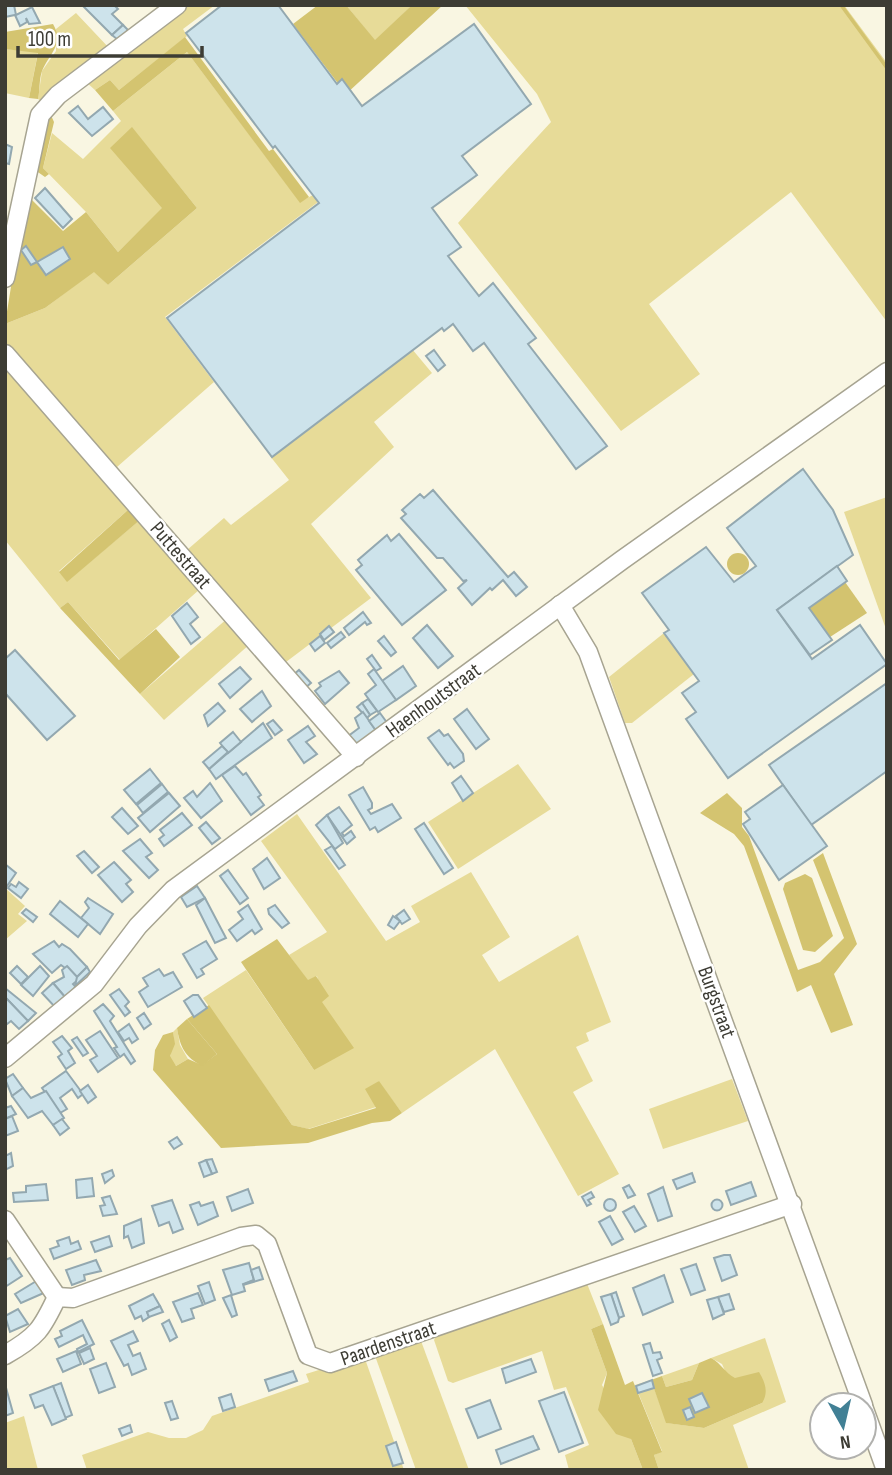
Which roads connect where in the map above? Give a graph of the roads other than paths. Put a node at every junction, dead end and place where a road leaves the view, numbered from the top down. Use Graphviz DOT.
graph roads {
  1 [pos="177,5"];
  2 [pos="5,278"];
  3 [pos="5,354"];
  4 [pos="887,373"];
  5 [pos="560,605"];
  6 [pos="356,757"];
  7 [pos="5,1058"];
  8 [pos="792,1204"];
  9 [pos="5,1220"];
  10 [pos="57,1297"];
  11 [pos="5,1355"];
  12 [pos="857,1391"];
  13 [pos="878,1448"];
  14 [pos="886,1470"];
  1 -- 2 [label="street"];
  3 -- 6 [label="street, Puttestraat"];
  4 -- 5 [label="street, Haenhoutstraat"];
  5 -- 6 [label="street, Haenhoutstraat"];
  5 -- 8 [label="street, Burgstraat"];
  6 -- 7 [label="street, Haenhoutstraat"];
  8 -- 10 [label="street, Paardenstraat"];
  8 -- 12 [label="street, Burgstraat"];
  9 -- 10 [label="street"];
  10 -- 11 [label="street"];
  13 -- 14 [label="street, Burgstraat"];
}
